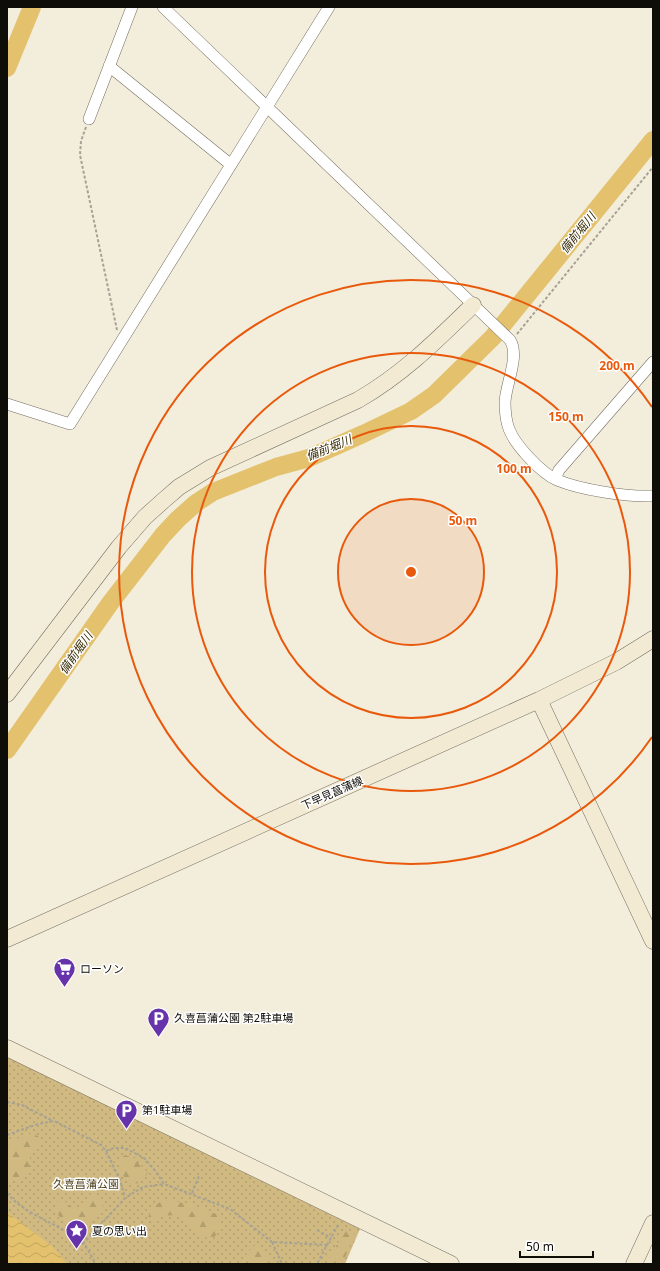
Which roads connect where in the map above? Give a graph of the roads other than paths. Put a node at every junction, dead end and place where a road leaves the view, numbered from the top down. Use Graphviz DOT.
graph roads {
  1 [pos="132,7"];
  2 [pos="163,7"];
  3 [pos="329,7"];
  4 [pos="109,66"];
  5 [pos="267,107"];
  6 [pos="89,119"];
  7 [pos="230,164"];
  8 [pos="477,309"];
  9 [pos="653,362"];
  10 [pos="7,404"];
  11 [pos="555,479"];
  12 [pos="653,496"];
  13 [pos="653,639"];
  14 [pos="7,694"];
  15 [pos="538,700"];
  16 [pos="7,939"];
  17 [pos="653,941"];
  18 [pos="7,1048"];
  19 [pos="653,1223"];
  20 [pos="451,1264"];
  21 [pos="634,1264"];
  1 -- 4 [label="street"];
  2 -- 5 [label="street"];
  3 -- 5 [label="street"];
  4 -- 6 [label="street"];
  4 -- 7 [label="street"];
  5 -- 7 [label="street"];
  5 -- 8 [label="street"];
  7 -- 10 [label="street"];
  8 -- 11 [label="street"];
  8 -- 14 [label="street"];
  9 -- 11 [label="street"];
  11 -- 12 [label="street"];
  13 -- 15 [label="street, 下早見菖蒲線"];
  15 -- 16 [label="street, 下早見菖蒲線"];
  15 -- 17 [label="street"];
  18 -- 20 [label="street"];
  19 -- 21 [label="street"];
}
